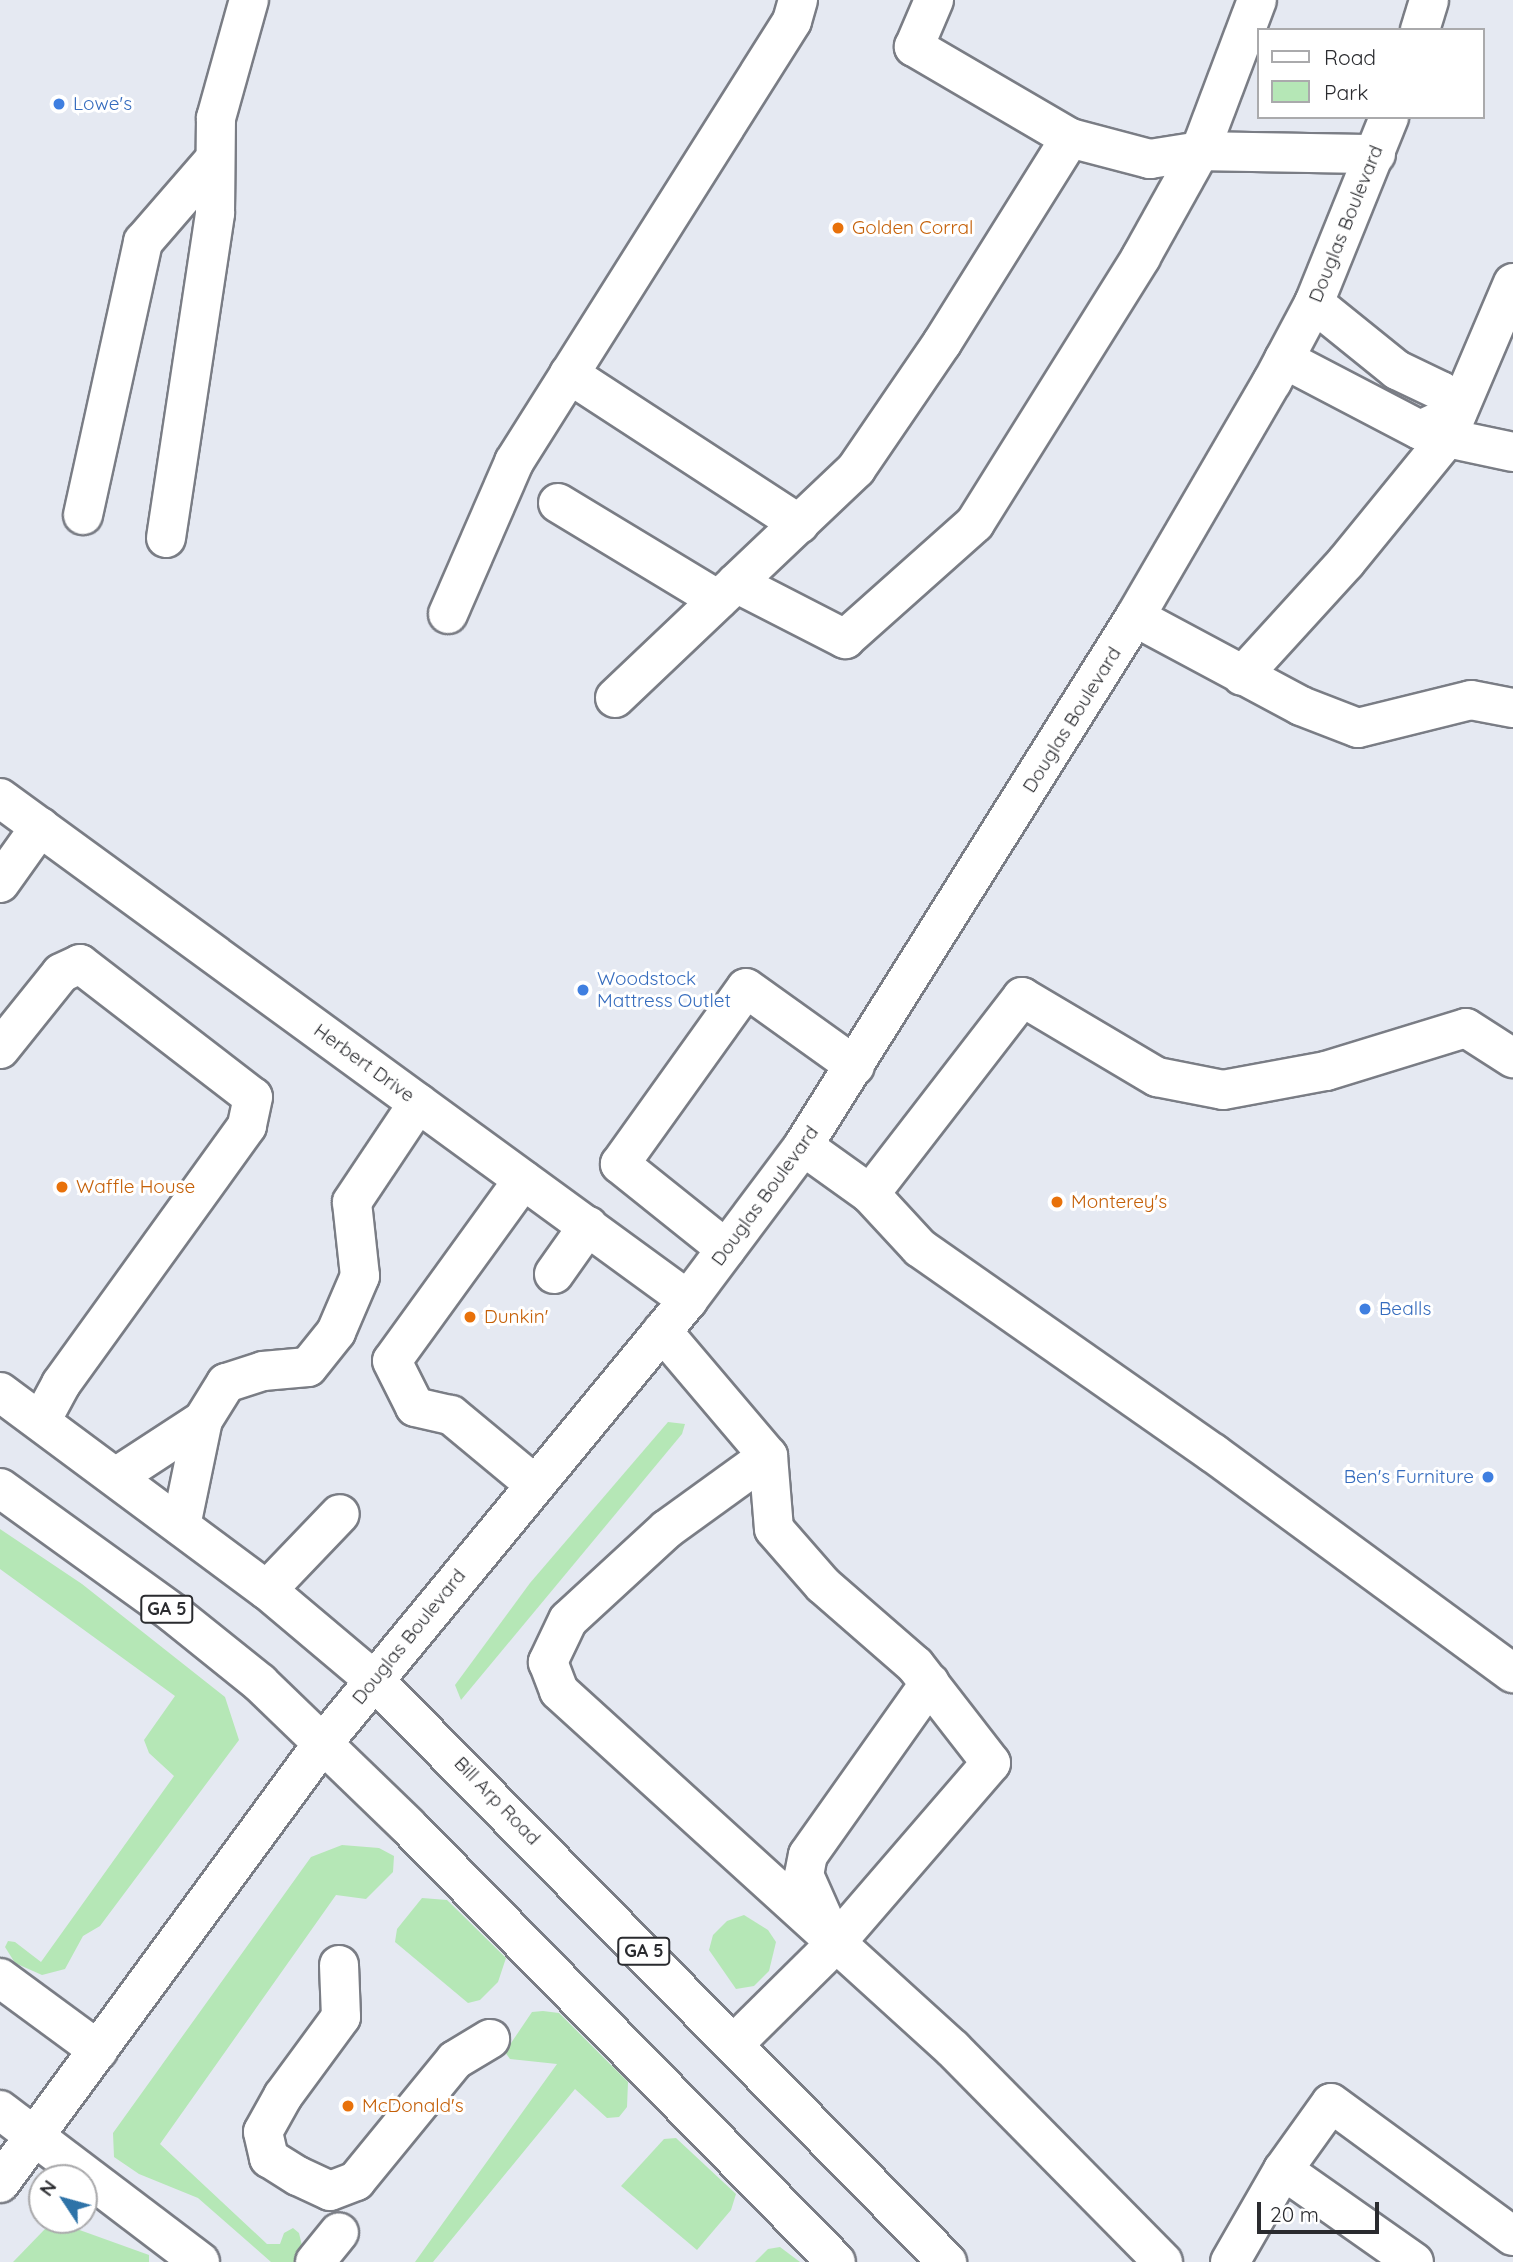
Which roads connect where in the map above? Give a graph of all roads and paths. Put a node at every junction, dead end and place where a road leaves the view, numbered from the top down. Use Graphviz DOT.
graph roads {
  1 [pos="249,0"];
  2 [pos="798,0"];
  3 [pos="1256,0"];
  4 [pos="1429,0"];
  5 [pos="925,3"];
  6 [pos="1421,28"];
  7 [pos="1388,119"];
  8 [pos="1070,138"];
  9 [pos="1200,151"];
  10 [pos="1376,154"];
  11 [pos="215,159"];
  12 [pos="1513,283"];
  13 [pos="1314,303"];
  14 [pos="1290,348"];
  15 [pos="569,374"];
  16 [pos="1452,426"];
  17 [pos="1513,452"];
  18 [pos="558,503"];
  19 [pos="83,515"];
  20 [pos="799,524"];
  21 [pos="166,538"];
  22 [pos="727,592"];
  23 [pos="449,614"];
  24 [pos="1135,617"];
  25 [pos="1242,676"];
  26 [pos="615,698"];
  27 [pos="1513,708"];
  28 [pos="0,798"];
  29 [pos="40,827"];
  30 [pos="0,883"];
  31 [pos="0,1049"];
  32 [pos="1513,1058"];
  33 [pos="855,1066"];
  34 [pos="418,1103"];
  35 [pos="803,1146"];
  36 [pos="523,1180"];
  37 [pos="870,1194"];
  38 [pos="588,1226"];
  39 [pos="726,1249"];
  40 [pos="554,1274"];
  41 [pos="688,1300"];
  42 [pos="662,1331"];
  43 [pos="0,1392"];
  44 [pos="203,1420"];
  45 [pos="41,1421"];
  46 [pos="768,1457"];
  47 [pos="116,1477"];
  48 [pos="534,1484"];
  49 [pos="0,1488"];
  50 [pos="340,1514"];
  51 [pos="181,1526"];
  52 [pos="267,1590"];
  53 [pos="1513,1674"];
  54 [pos="374,1681"];
  55 [pos="930,1683"];
  56 [pos="323,1743"];
  57 [pos="835,1944"];
  58 [pos="339,1965"];
  59 [pos="0,1978"];
  60 [pos="490,2039"];
  61 [pos="734,2044"];
  62 [pos="98,2049"];
  63 [pos="0,2110"];
  64 [pos="34,2137"];
  65 [pos="1283,2170"];
  66 [pos="0,2183"];
  67 [pos="338,2232"];
  68 [pos="1513,2236"];
  69 [pos="200,2262"];
  70 [pos="315,2262"];
  71 [pos="836,2262"];
  72 [pos="947,2262"];
  73 [pos="1163,2262"];
  74 [pos="1230,2262"];
  75 [pos="1414,2262"];
  1 -- 11 [label="main road"];
  2 -- 15 [label="main road"];
  3 -- 9 [label="main road"];
  4 -- 6 [label="main road"];
  5 -- 8 [label="main road"];
  7 -- 10 [label="main road, Douglas Boulevard"];
  8 -- 9 [label="main road"];
  8 -- 20 [label="main road"];
  9 -- 10 [label="main road"];
  9 -- 22 [label="main road"];
  10 -- 13 [label="main road, Douglas Boulevard"];
  11 -- 19 [label="main road"];
  11 -- 21 [label="main road"];
  12 -- 16 [label="main road"];
  13 -- 14 [label="main road, Douglas Boulevard"];
  13 -- 16 [label="main road"];
  14 -- 16 [label="main road"];
  14 -- 24 [label="main road, Douglas Boulevard"];
  15 -- 20 [label="main road"];
  15 -- 23 [label="main road"];
  16 -- 17 [label="main road"];
  16 -- 25 [label="main road"];
  18 -- 22 [label="main road"];
  20 -- 22 [label="main road"];
  22 -- 26 [label="main road"];
  24 -- 25 [label="main road"];
  24 -- 33 [label="main road, Douglas Boulevard"];
  25 -- 27 [label="main road"];
  28 -- 29 [label="main road, Herbert Drive"];
  29 -- 30 [label="main road"];
  29 -- 34 [label="main road, Herbert Drive"];
  31 -- 45 [label="main road"];
  32 -- 37 [label="main road"];
  33 -- 35 [label="main road, Douglas Boulevard"];
  33 -- 39 [label="main road"];
  34 -- 36 [label="main road, Herbert Drive"];
  34 -- 44 [label="main road"];
  35 -- 37 [label="main road"];
  35 -- 39 [label="main road, Douglas Boulevard"];
  36 -- 38 [label="main road, Herbert Drive"];
  36 -- 48 [label="main road"];
  37 -- 53 [label="main road"];
  38 -- 40 [label="main road"];
  38 -- 41 [label="main road, Herbert Drive"];
  39 -- 41 [label="main road, Douglas Boulevard"];
  41 -- 42 [label="main road, Douglas Boulevard"];
  42 -- 46 [label="main road"];
  42 -- 48 [label="main road, Douglas Boulevard"];
  43 -- 45 [label="main road, Bill Arp Road / GA 5"];
  44 -- 47 [label="main road"];
  44 -- 51 [label="main road"];
  45 -- 47 [label="main road, Bill Arp Road / GA 5"];
  46 -- 55 [label="main road"];
  46 -- 57 [label="main road"];
  47 -- 51 [label="main road, Bill Arp Road / GA 5"];
  48 -- 54 [label="main road, Douglas Boulevard"];
  49 -- 56 [label="main road, GA 5"];
  50 -- 52 [label="main road"];
  51 -- 52 [label="main road, Bill Arp Road / GA 5"];
  52 -- 54 [label="main road, Bill Arp Road / GA 5"];
  54 -- 56 [label="main road, Douglas Boulevard"];
  54 -- 61 [label="main road, Bill Arp Road / GA 5"];
  55 -- 57 [label="main road"];
  55 -- 57 [label="main road"];
  56 -- 62 [label="main road, Douglas Boulevard"];
  56 -- 71 [label="main road, GA 5"];
  57 -- 61 [label="main road"];
  57 -- 73 [label="main road"];
  58 -- 60 [label="main road"];
  59 -- 62 [label="main road"];
  61 -- 72 [label="main road, Bill Arp Road / GA 5"];
  62 -- 64 [label="main road, Douglas Boulevard"];
  63 -- 64 [label="main road"];
  64 -- 66 [label="main road, Douglas Boulevard"];
  64 -- 69 [label="main road"];
  65 -- 68 [label="main road"];
  65 -- 74 [label="main road"];
  65 -- 75 [label="main road"];
  67 -- 70 [label="main road"];
}
